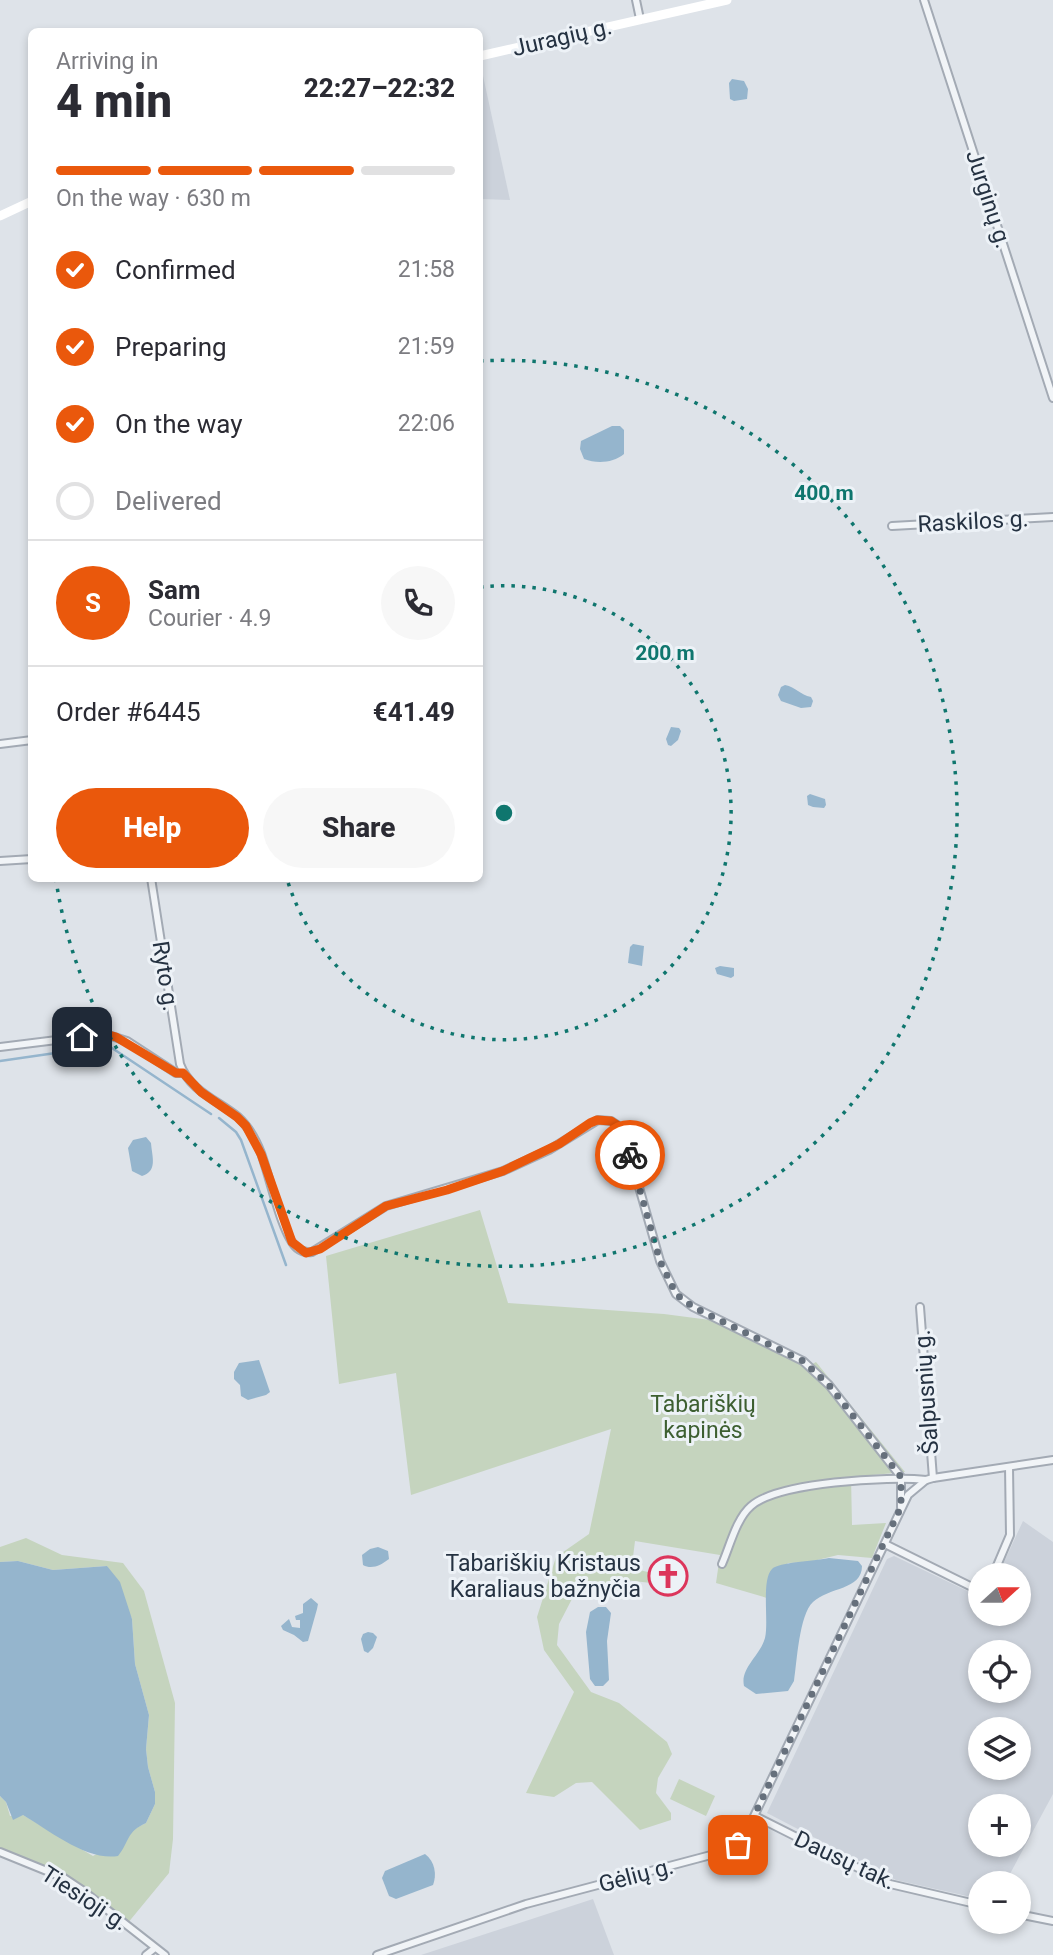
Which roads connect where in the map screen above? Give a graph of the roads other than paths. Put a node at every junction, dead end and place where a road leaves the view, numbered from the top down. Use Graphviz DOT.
graph roads {
  1 [pos="636,0"];
  2 [pos="727,0"];
  3 [pos="924,0"];
  4 [pos="640,19"];
  5 [pos="483,55"];
  6 [pos="28,203"];
  7 [pos="0,216"];
  8 [pos="1053,398"];
  9 [pos="1053,517"];
  10 [pos="892,526"];
  11 [pos="28,740"];
  12 [pos="0,744"];
  13 [pos="28,859"];
  14 [pos="0,861"];
  15 [pos="152,882"];
  16 [pos="0,1047"];
  17 [pos="183,1073"];
  18 [pos="920,1307"];
  19 [pos="1053,1461"];
  20 [pos="1009,1466"];
  21 [pos="901,1477"];
  22 [pos="929,1479"];
  23 [pos="901,1507"];
  24 [pos="884,1544"];
  25 [pos="998,1563"];
  26 [pos="722,1564"];
  27 [pos="968,1585"];
  28 [pos="755,1816"];
  29 [pos="0,1852"];
  30 [pos="968,1902"];
  31 [pos="1031,1917"];
  32 [pos="1053,1921"];
  33 [pos="155,1948"];
  34 [pos="146,1955"];
  35 [pos="165,1955"];
  36 [pos="377,1955"];
  1 -- 4 [label="street"];
  2 -- 4 [label="main road, Juragių g."];
  3 -- 8 [label="street, Jurginų g."];
  4 -- 5 [label="main road, Juragių g."];
  6 -- 7 [label="main road"];
  9 -- 10 [label="street, Raskilos g."];
  11 -- 12 [label="street"];
  13 -- 14 [label="street"];
  15 -- 17 [label="street, Ryto g."];
  16 -- 17 [label="street"];
  17 -- 21 [label="street"];
  18 -- 22 [label="street, Šalpusnių g."];
  19 -- 20 [label="street"];
  20 -- 22 [label="street"];
  20 -- 25 [label="street"];
  21 -- 22 [label="street"];
  21 -- 23 [label="street"];
  21 -- 26 [label="street"];
  22 -- 23 [label="street, Gėlių g."];
  23 -- 24 [label="street, Gėlių g."];
  24 -- 27 [label="street"];
  24 -- 28 [label="street, Gėlių g."];
  28 -- 30 [label="street, Dausų tak."];
  28 -- 36 [label="street, Gėlių g."];
  29 -- 33 [label="street, Tiesioji g."];
  31 -- 32 [label="street"];
  33 -- 34 [label="street"];
  33 -- 35 [label="street, Tiesioji g."];
}
